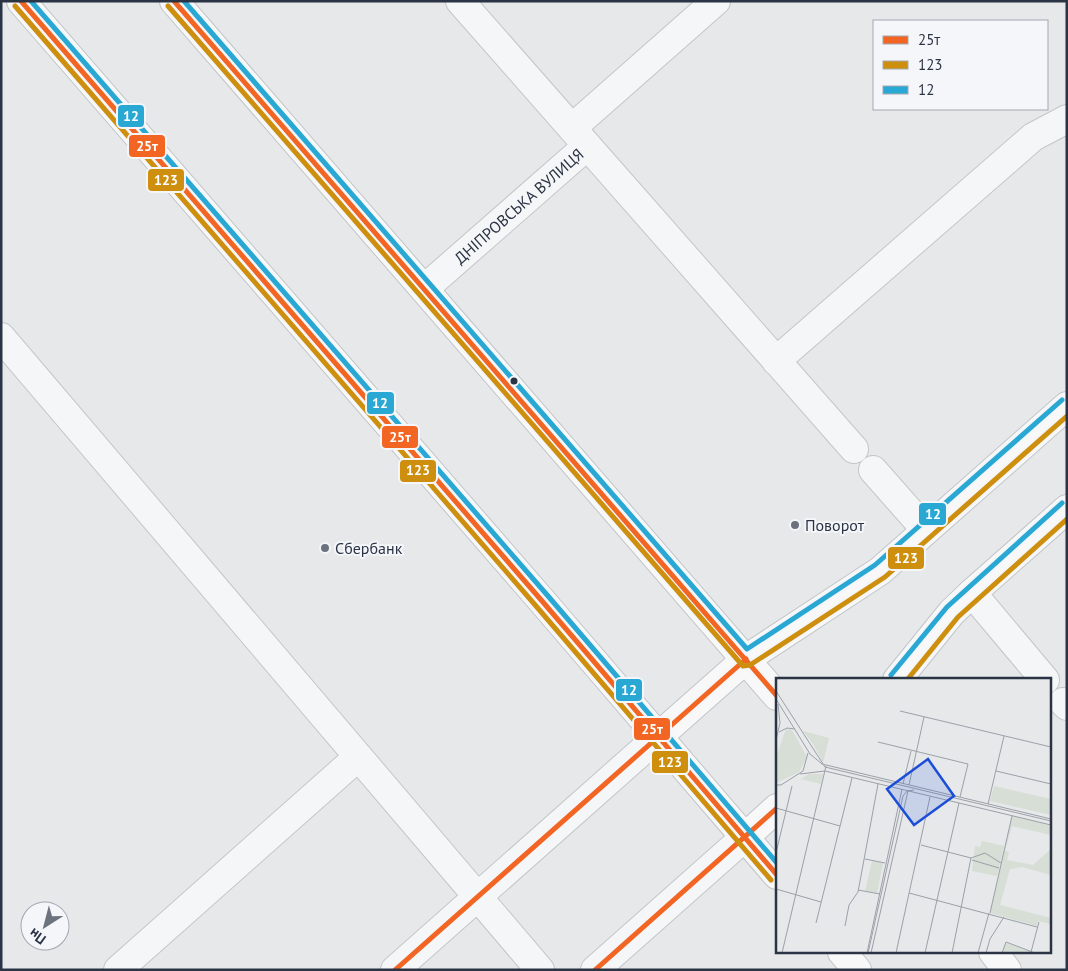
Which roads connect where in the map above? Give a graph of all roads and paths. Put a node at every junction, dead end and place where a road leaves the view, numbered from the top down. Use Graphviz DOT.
graph roads {
  1 [pos="20,1"];
  2 [pos="174,1"];
  3 [pos="460,1"];
  4 [pos="716,1"];
  5 [pos="1067,119"];
  6 [pos="580,137"];
  7 [pos="424,289"];
  8 [pos="1,337"];
  9 [pos="776,361"];
  10 [pos="1067,406"];
  11 [pos="854,449"];
  12 [pos="873,470"];
  13 [pos="1067,509"];
  14 [pos="926,530"];
  15 [pos="972,592"];
  16 [pos="746,659"];
  17 [pos="899,678"];
  18 [pos="1043,678"];
  19 [pos="776,695"];
  20 [pos="659,736"];
  21 [pos="358,757"];
  22 [pos="776,809"];
  23 [pos="745,837"];
  24 [pos="776,874"];
  25 [pos="478,897"];
  26 [pos="844,954"];
  27 [pos="995,954"];
  28 [pos="118,970"];
  29 [pos="395,970"];
  30 [pos="540,970"];
  31 [pos="595,970"];
  32 [pos="857,970"];
  33 [pos="1007,970"];
  1 -- 20 [label="main road"];
  2 -- 7 [label="main road"];
  3 -- 6 [label="street"];
  4 -- 6 [label="street, ДНІПРОВСЬКА ВУЛИЦЯ"];
  5 -- 9 [label="street"];
  6 -- 7 [label="street, ДНІПРОВСЬКА ВУЛИЦЯ"];
  6 -- 9 [label="street"];
  7 -- 16 [label="main road"];
  8 -- 21 [label="street"];
  9 -- 11 [label="street"];
  10 -- 14 [label="main road"];
  12 -- 14 [label="street"];
  13 -- 15 [label="main road"];
  14 -- 16 [label="main road"];
  15 -- 17 [label="main road"];
  15 -- 18 [label="street"];
  16 -- 19 [label="main road"];
  16 -- 20 [label="main road"];
  20 -- 23 [label="main road"];
  20 -- 25 [label="street"];
  21 -- 25 [label="street"];
  21 -- 28 [label="street"];
  22 -- 23 [label="main road"];
  23 -- 24 [label="main road"];
  23 -- 31 [label="street"];
  25 -- 29 [label="street"];
  25 -- 30 [label="street"];
  26 -- 32 [label="main road"];
  27 -- 33 [label="main road"];
}
